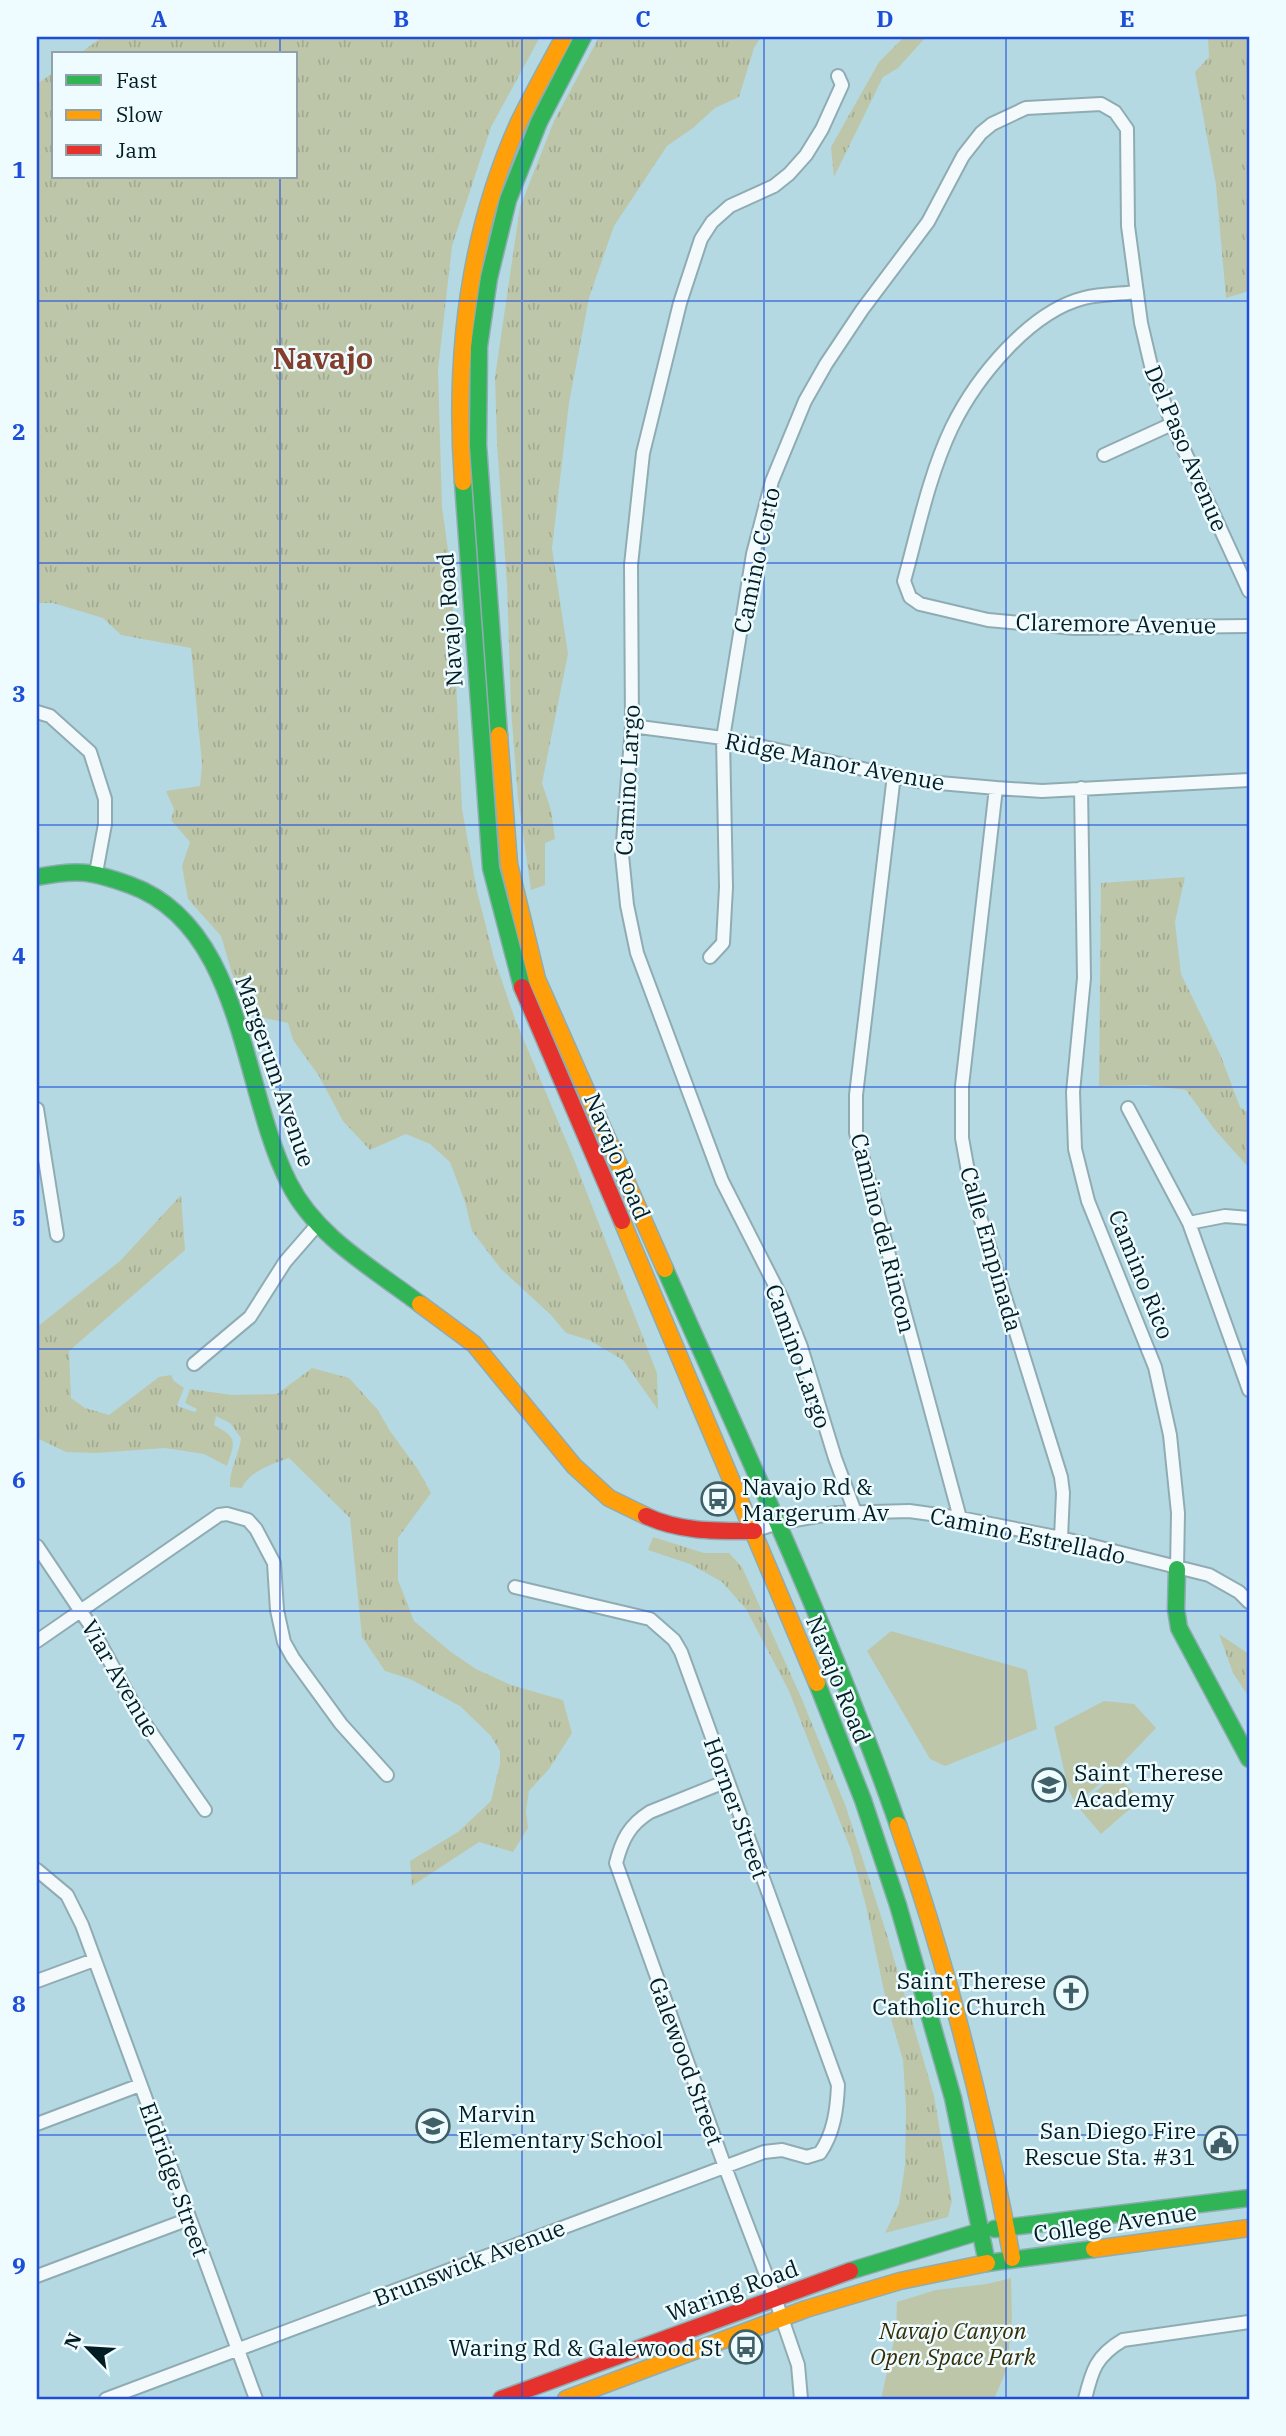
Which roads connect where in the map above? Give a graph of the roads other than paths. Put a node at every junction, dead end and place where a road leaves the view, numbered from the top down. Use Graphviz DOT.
graph roads {
  1 [pos="564,37"];
  2 [pos="583,37"];
  3 [pos="838,76"];
  4 [pos="1101,104"];
  5 [pos="1137,292"];
  6 [pos="1172,424"];
  7 [pos="1104,455"];
  8 [pos="1249,591"];
  9 [pos="1249,626"];
  10 [pos="37,712"];
  11 [pos="632,726"];
  12 [pos="723,738"];
  13 [pos="894,775"];
  14 [pos="1249,780"];
  15 [pos="996,788"];
  16 [pos="1081,788"];
  17 [pos="96,873"];
  18 [pos="37,877"];
  19 [pos="710,957"];
  20 [pos="1128,1108"];
  21 [pos="37,1109"];
  22 [pos="1249,1218"];
  23 [pos="1189,1223"];
  24 [pos="318,1224"];
  25 [pos="57,1235"];
  26 [pos="194,1364"];
  27 [pos="1249,1390"];
  28 [pos="855,1512"];
  29 [pos="960,1518"];
  30 [pos="778,1523"];
  31 [pos="754,1531"];
  32 [pos="1061,1538"];
  33 [pos="37,1546"];
  34 [pos="1177,1569"];
  35 [pos="515,1587"];
  36 [pos="1249,1602"];
  37 [pos="80,1610"];
  38 [pos="37,1641"];
  39 [pos="841,1677"];
  40 [pos="818,1687"];
  41 [pos="1249,1759"];
  42 [pos="387,1775"];
  43 [pos="727,1781"];
  44 [pos="205,1810"];
  45 [pos="37,1870"];
  46 [pos="94,1959"];
  47 [pos="37,1980"];
  48 [pos="141,2085"];
  49 [pos="37,2124"];
  50 [pos="829,2139"];
  51 [pos="725,2167"];
  52 [pos="1249,2198"];
  53 [pos="189,2220"];
  54 [pos="1006,2226"];
  55 [pos="1249,2228"];
  56 [pos="981,2231"];
  57 [pos="1012,2259"];
  58 [pos="987,2263"];
  59 [pos="37,2276"];
  60 [pos="775,2298"];
  61 [pos="782,2318"];
  62 [pos="1249,2322"];
  63 [pos="237,2351"];
  64 [pos="106,2399"];
  65 [pos="256,2399"];
  66 [pos="501,2399"];
  67 [pos="566,2399"];
  68 [pos="801,2399"];
  69 [pos="1085,2399"];
  1 -- 31 [label="main road, Navajo Road"];
  2 -- 30 [label="main road, Navajo Road"];
  3 -- 11 [label="street, Camino Largo"];
  4 -- 5 [label="street, Del Paso Avenue"];
  4 -- 12 [label="street, Camino Corto"];
  5 -- 6 [label="street, Del Paso Avenue"];
  5 -- 9 [label="street, Claremore Avenue"];
  6 -- 7 [label="street"];
  6 -- 8 [label="street, Del Paso Avenue"];
  10 -- 17 [label="street"];
  11 -- 12 [label="street, Ridge Manor Avenue"];
  11 -- 28 [label="street, Camino Largo"];
  12 -- 13 [label="street, Ridge Manor Avenue"];
  12 -- 19 [label="street, Camino Corto"];
  13 -- 15 [label="street, Ridge Manor Avenue"];
  13 -- 29 [label="street, Camino del Rincon"];
  14 -- 16 [label="street, Ridge Manor Avenue"];
  15 -- 16 [label="street, Ridge Manor Avenue"];
  15 -- 32 [label="street, Calle Empinada"];
  16 -- 34 [label="street, Camino Rico"];
  17 -- 18 [label="main road, Margerum Avenue"];
  17 -- 24 [label="main road, Margerum Avenue"];
  20 -- 23 [label="street"];
  21 -- 25 [label="street"];
  22 -- 23 [label="street"];
  23 -- 27 [label="street"];
  24 -- 26 [label="street"];
  24 -- 31 [label="main road, Margerum Avenue"];
  28 -- 29 [label="street, Camino Estrellado"];
  28 -- 30 [label="street, Camino Estrellado"];
  29 -- 32 [label="street, Camino Estrellado"];
  30 -- 31 [label="street, Camino Estrellado"];
  30 -- 39 [label="main road, Navajo Road"];
  31 -- 40 [label="main road, Navajo Road"];
  32 -- 34 [label="street, Camino Estrellado"];
  33 -- 37 [label="street, Viar Avenue"];
  34 -- 36 [label="street, Camino Estrellado"];
  34 -- 41 [label="main road, Camino Rico"];
  35 -- 43 [label="street, Horner Street"];
  37 -- 38 [label="street"];
  37 -- 42 [label="street"];
  37 -- 44 [label="street, Viar Avenue"];
  39 -- 40 [label="main road"];
  39 -- 54 [label="main road, Navajo Road"];
  40 -- 56 [label="main road, Navajo Road"];
  43 -- 50 [label="street, Horner Street"];
  43 -- 51 [label="street, Galewood Street"];
  45 -- 46 [label="street, Eldridge Street"];
  46 -- 47 [label="street"];
  46 -- 48 [label="street, Eldridge Street"];
  48 -- 49 [label="street"];
  48 -- 53 [label="street, Eldridge Street"];
  50 -- 51 [label="street, Brunswick Avenue"];
  51 -- 60 [label="street, Galewood Street"];
  51 -- 63 [label="street, Brunswick Avenue"];
  52 -- 54 [label="main road, College Avenue"];
  53 -- 59 [label="street"];
  53 -- 63 [label="street, Eldridge Street"];
  54 -- 56 [label="main road, College Avenue"];
  54 -- 57 [label="main road, Navajo Road"];
  55 -- 57 [label="main road, College Avenue"];
  56 -- 58 [label="main road, Navajo Road"];
  56 -- 60 [label="main road, Waring Road"];
  57 -- 58 [label="main road, College Avenue"];
  58 -- 61 [label="main road, Waring Road"];
  60 -- 61 [label="street, Galewood Street"];
  60 -- 66 [label="main road, Waring Road"];
  61 -- 67 [label="main road, Waring Road"];
  61 -- 68 [label="street, Galewood Street"];
  62 -- 69 [label="street"];
  63 -- 64 [label="street, Brunswick Avenue"];
  63 -- 65 [label="street, Eldridge Street"];
}
